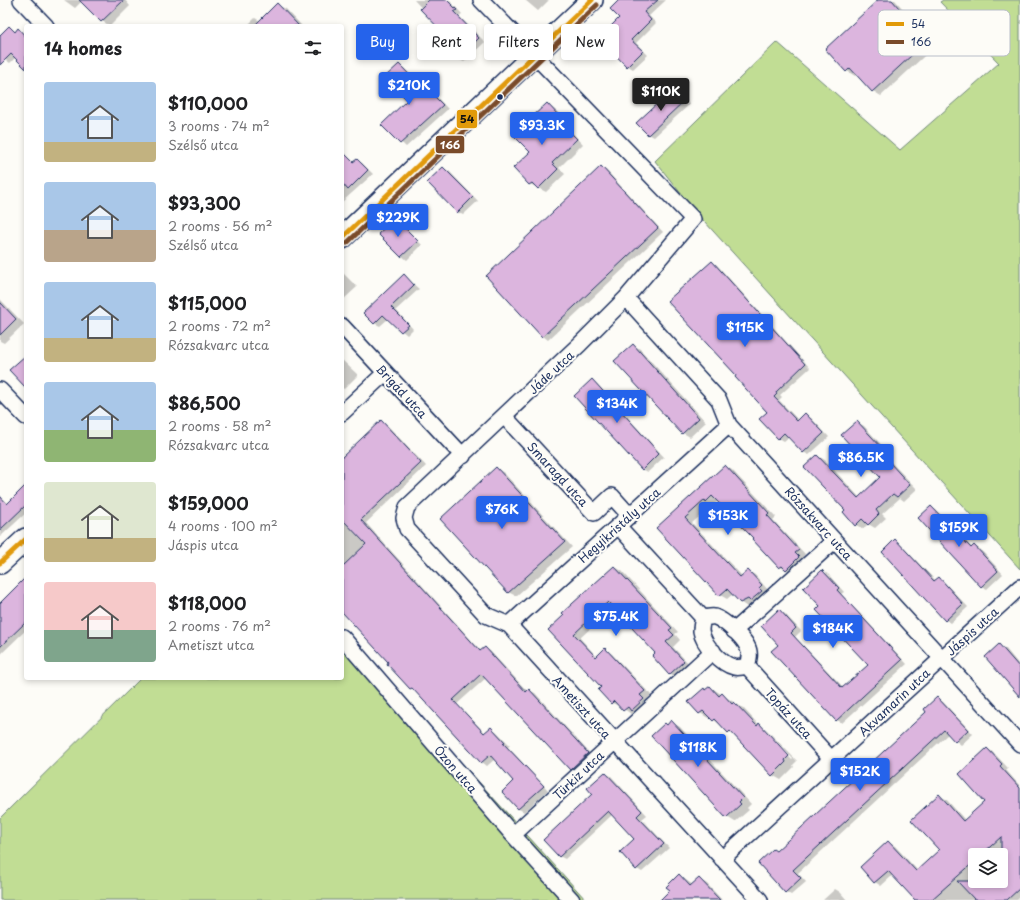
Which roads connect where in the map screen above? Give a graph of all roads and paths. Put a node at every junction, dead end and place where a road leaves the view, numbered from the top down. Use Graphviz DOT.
graph roads {
  1 [pos="20,0"];
  2 [pos="481,0"];
  3 [pos="592,0"];
  4 [pos="44,24"];
  5 [pos="504,24"];
  6 [pos="553,37"];
  7 [pos="529,60"];
  8 [pos="539,60"];
  9 [pos="344,236"];
  10 [pos="626,298"];
  11 [pos="344,328"];
  12 [pos="385,373"];
  13 [pos="0,390"];
  14 [pos="344,411"];
  15 [pos="24,415"];
  16 [pos="504,416"];
  17 [pos="729,425"];
  18 [pos="463,456"];
  19 [pos="630,516"];
  20 [pos="404,518"];
  21 [pos="618,526"];
  22 [pos="834,540"];
  23 [pos="24,541"];
  24 [pos="0,563"];
  25 [pos="1020,587"];
  26 [pos="702,618"];
  27 [pos="509,625"];
  28 [pos="734,631"];
  29 [pos="344,639"];
  30 [pos="713,651"];
  31 [pos="941,658"];
  32 [pos="747,666"];
  33 [pos="614,741"];
  34 [pos="1020,744"];
  35 [pos="832,759"];
  36 [pos="513,835"];
  37 [pos="722,859"];
  38 [pos="572,900"];
  39 [pos="760,900"];
  1 -- 4 [label="street"];
  2 -- 5 [label="street"];
  3 -- 6 [label="street"];
  7 -- 9 [label="street"];
  8 -- 10 [label="street, Jáde utca"];
  10 -- 16 [label="street, Jáde utca"];
  10 -- 17 [label="street, Rózsakvarc utca"];
  11 -- 12 [label="street, Brigád utca"];
  12 -- 14 [label="street"];
  12 -- 18 [label="street, Brigád utca"];
  13 -- 15 [label="street"];
  16 -- 18 [label="street, Jáde utca"];
  16 -- 19 [label="street, Smaragd utca"];
  17 -- 19 [label="street, Hegyikristály utca"];
  17 -- 22 [label="street, Rózsakvarc utca"];
  18 -- 20 [label="street, Jáde utca"];
  19 -- 21 [label="street, Hegyikristály utca"];
  20 -- 27 [label="street, Ametiszt utca"];
  21 -- 26 [label="street"];
  21 -- 27 [label="street, Hegyikristály utca"];
  22 -- 28 [label="street"];
  22 -- 31 [label="street, Rózsakvarc utca"];
  23 -- 24 [label="street"];
  25 -- 31 [label="street, Jáspis utca"];
  26 -- 28 [label="street"];
  26 -- 30 [label="street"];
  27 -- 33 [label="street, Ametiszt utca"];
  28 -- 32 [label="street"];
  29 -- 36 [label="street, Ózon utca"];
  30 -- 32 [label="street"];
  30 -- 33 [label="street, Türkiz utca"];
  31 -- 34 [label="street, Rózsakvarc utca"];
  31 -- 35 [label="street, Akvamarin utca"];
  32 -- 35 [label="street, Topáz utca"];
  33 -- 36 [label="street, Türkiz utca"];
  33 -- 37 [label="street, Ametiszt utca"];
  35 -- 37 [label="street, Akvamarin utca"];
  36 -- 38 [label="street, Ózon utca"];
  37 -- 39 [label="street, Ametiszt utca"];
}
